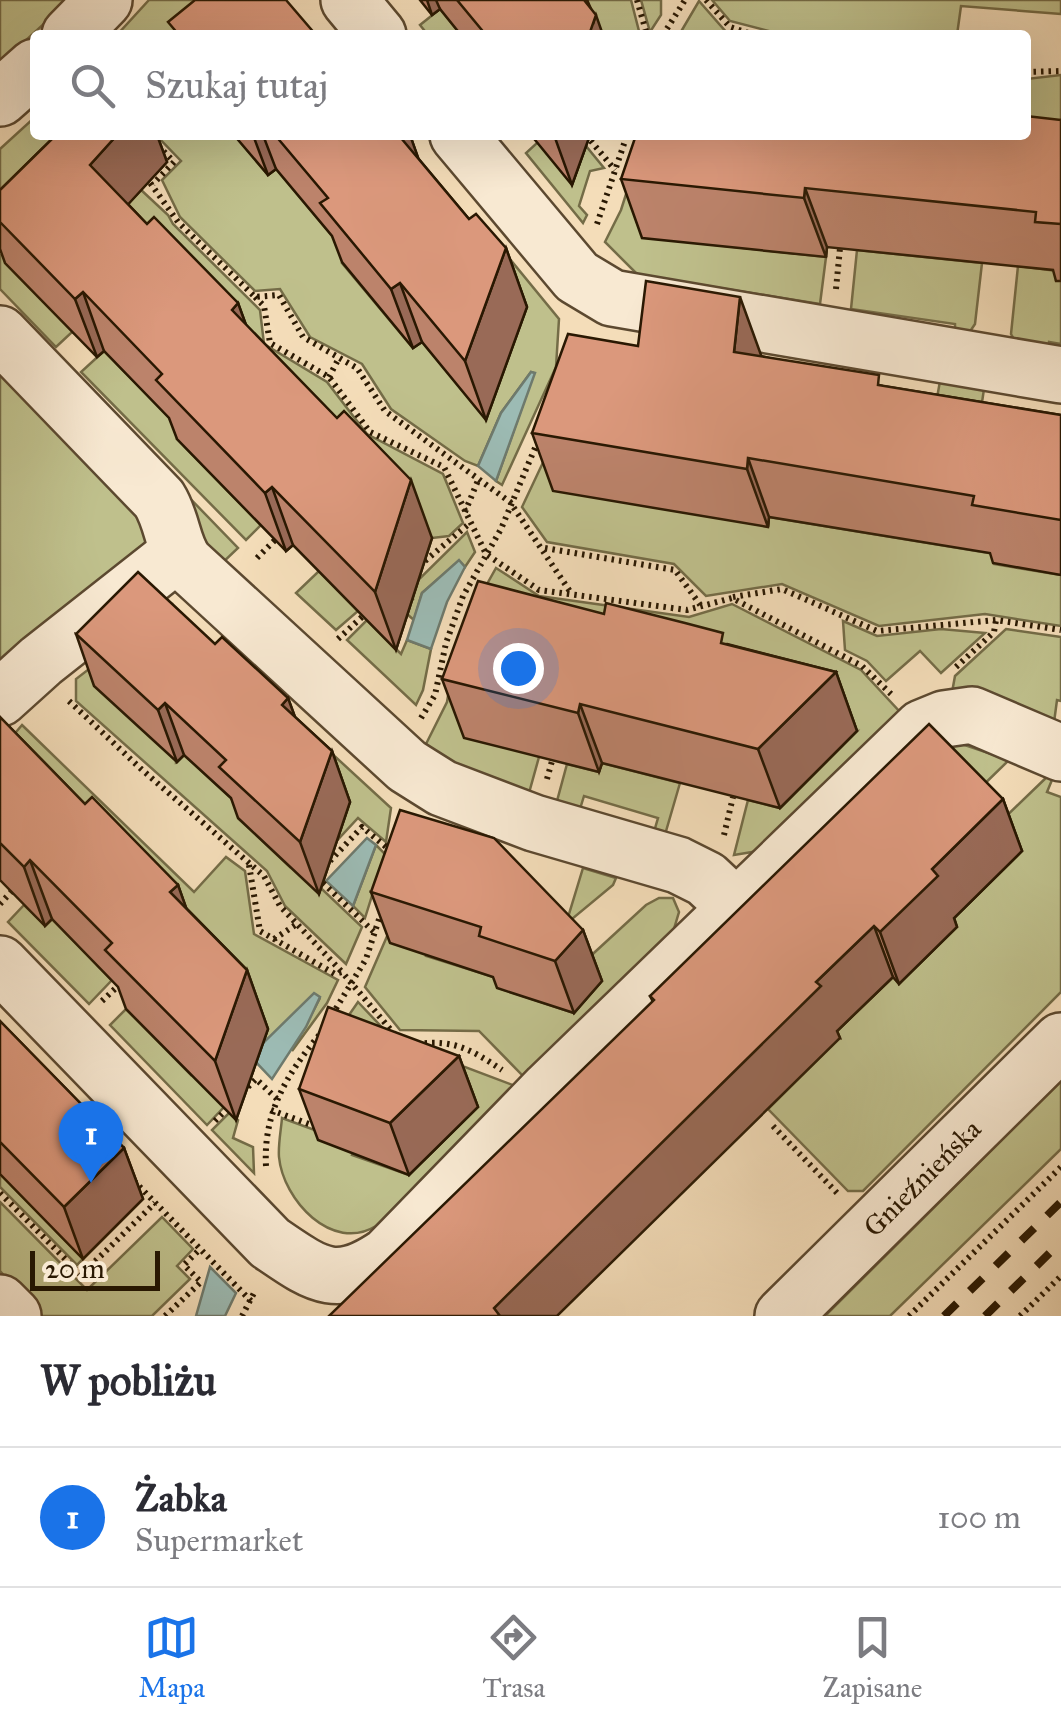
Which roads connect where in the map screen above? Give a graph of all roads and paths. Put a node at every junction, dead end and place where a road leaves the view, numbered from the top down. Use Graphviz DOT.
graph roads {
  1 [pos="104,0"];
  2 [pos="349,0"];
  3 [pos="637,0"];
  4 [pos="685,0"];
  5 [pos="706,0"];
  6 [pos="75,30"];
  7 [pos="374,30"];
  8 [pos="646,30"];
  9 [pos="667,30"];
  10 [pos="737,30"];
  11 [pos="1061,70"];
  12 [pos="30,71"];
  13 [pos="1031,73"];
  14 [pos="0,98"];
  15 [pos="153,140"];
  16 [pos="462,140"];
  17 [pos="590,140"];
  18 [pos="625,140"];
  19 [pos="616,170"];
  20 [pos="138,171"];
  21 [pos="153,184"];
  22 [pos="840,248"];
  23 [pos="577,277"];
  24 [pos="836,295"];
  25 [pos="255,296"];
  26 [pos="0,334"];
  27 [pos="339,358"];
  28 [pos="1061,375"];
  29 [pos="329,377"];
  30 [pos="546,422"];
  31 [pos="451,458"];
  32 [pos="444,467"];
  33 [pos="479,478"];
  34 [pos="510,502"];
  35 [pos="465,512"];
  36 [pos="470,523"];
  37 [pos="276,540"];
  38 [pos="544,548"];
  39 [pos="178,554"];
  40 [pos="486,554"];
  41 [pos="257,558"];
  42 [pos="425,561"];
  43 [pos="572,594"];
  44 [pos="732,598"];
  45 [pos="701,606"];
  46 [pos="362,616"];
  47 [pos="1061,630"];
  48 [pos="338,639"];
  49 [pos="0,698"];
  50 [pos="68,700"];
  51 [pos="922,728"];
  52 [pos="1061,753"];
  53 [pos="406,766"];
  54 [pos="400,847"];
  55 [pos="330,862"];
  56 [pos="249,865"];
  57 [pos="323,883"];
  58 [pos="12,892"];
  59 [pos="386,898"];
  60 [pos="0,904"];
  61 [pos="738,909"];
  62 [pos="296,924"];
  63 [pos="374,932"];
  64 [pos="274,939"];
  65 [pos="0,964"];
  66 [pos="342,972"];
  67 [pos="352,983"];
  68 [pos="331,1017"];
  69 [pos="320,1034"];
  70 [pos="397,1036"];
  71 [pos="1061,1041"];
  72 [pos="414,1044"];
  73 [pos="302,1055"];
  74 [pos="317,1061"];
  75 [pos="248,1088"];
  76 [pos="550,1089"];
  77 [pos="277,1099"];
  78 [pos="272,1110"];
  79 [pos="773,1126"];
  80 [pos="322,1128"];
  81 [pos="1061,1167"];
  82 [pos="127,1174"];
  83 [pos="0,1193"];
  84 [pos="155,1203"];
  85 [pos="252,1226"];
  86 [pos="871,1228"];
  87 [pos="112,1230"];
  88 [pos="119,1238"];
  89 [pos="200,1249"];
  90 [pos="1061,1276"];
  91 [pos="252,1302"];
  92 [pos="0,1303"];
  93 [pos="12,1316"];
  94 [pos="165,1316"];
  95 [pos="242,1316"];
  96 [pos="783,1316"];
  97 [pos="909,1316"];
  98 [pos="1020,1316"];
  1 -- 6 [label="street"];
  2 -- 7 [label="street"];
  3 -- 8 [label="path"];
  4 -- 9 [label="path"];
  5 -- 10 [label="path"];
  11 -- 13 [label="path"];
  12 -- 14 [label="street"];
  15 -- 21 [label="path"];
  16 -- 23 [label="street"];
  17 -- 19 [label="path"];
  18 -- 19 [label="path"];
  19 -- 23 [label="path"];
  20 -- 21 [label="path"];
  21 -- 25 [label="path"];
  22 -- 24 [label="path"];
  23 -- 28 [label="street"];
  25 -- 27 [label="path"];
  25 -- 29 [label="path"];
  26 -- 39 [label="street"];
  27 -- 29 [label="path"];
  27 -- 31 [label="path"];
  29 -- 32 [label="path"];
  30 -- 34 [label="path"];
  31 -- 32 [label="path"];
  31 -- 33 [label="path"];
  32 -- 35 [label="path"];
  33 -- 34 [label="path"];
  33 -- 35 [label="path"];
  34 -- 38 [label="path"];
  34 -- 40 [label="path"];
  35 -- 36 [label="path"];
  36 -- 40 [label="path"];
  36 -- 42 [label="path"];
  37 -- 41 [label="path"];
  38 -- 43 [label="path"];
  38 -- 45 [label="path"];
  39 -- 49 [label="street"];
  39 -- 53 [label="street"];
  40 -- 43 [label="path"];
  40 -- 53 [label="path"];
  43 -- 45 [label="path"];
  44 -- 45 [label="path"];
  44 -- 47 [label="path"];
  44 -- 51 [label="path"];
  46 -- 48 [label="path"];
  50 -- 56 [label="path"];
  51 -- 52 [label="street"];
  51 -- 61 [label="street"];
  53 -- 61 [label="street"];
  54 -- 55 [label="path"];
  56 -- 62 [label="path"];
  56 -- 64 [label="path"];
  57 -- 63 [label="path"];
  58 -- 60 [label="path"];
  59 -- 63 [label="path"];
  61 -- 76 [label="street"];
  62 -- 64 [label="path"];
  62 -- 66 [label="path"];
  63 -- 67 [label="path"];
  64 -- 66 [label="path"];
  65 -- 85 [label="street"];
  66 -- 67 [label="path"];
  67 -- 68 [label="path"];
  67 -- 70 [label="path"];
  69 -- 73 [label="path"];
  71 -- 86 [label="street, Gnieźnieńska"];
  72 -- 76 [label="path"];
  73 -- 74 [label="path"];
  73 -- 77 [label="path"];
  75 -- 77 [label="path"];
  76 -- 85 [label="street"];
  77 -- 78 [label="path"];
  78 -- 80 [label="path"];
  78 -- 85 [label="path"];
  79 -- 86 [label="path"];
  81 -- 97 [label="path"];
  82 -- 84 [label="path"];
  83 -- 88 [label="path"];
  84 -- 88 [label="path"];
  84 -- 89 [label="path"];
  85 -- 91 [label="path"];
  86 -- 96 [label="street, Gnieźnieńska"];
  87 -- 88 [label="path"];
  89 -- 91 [label="path"];
  89 -- 94 [label="path"];
  90 -- 98 [label="path"];
  91 -- 95 [label="path"];
  92 -- 93 [label="street"];
}
